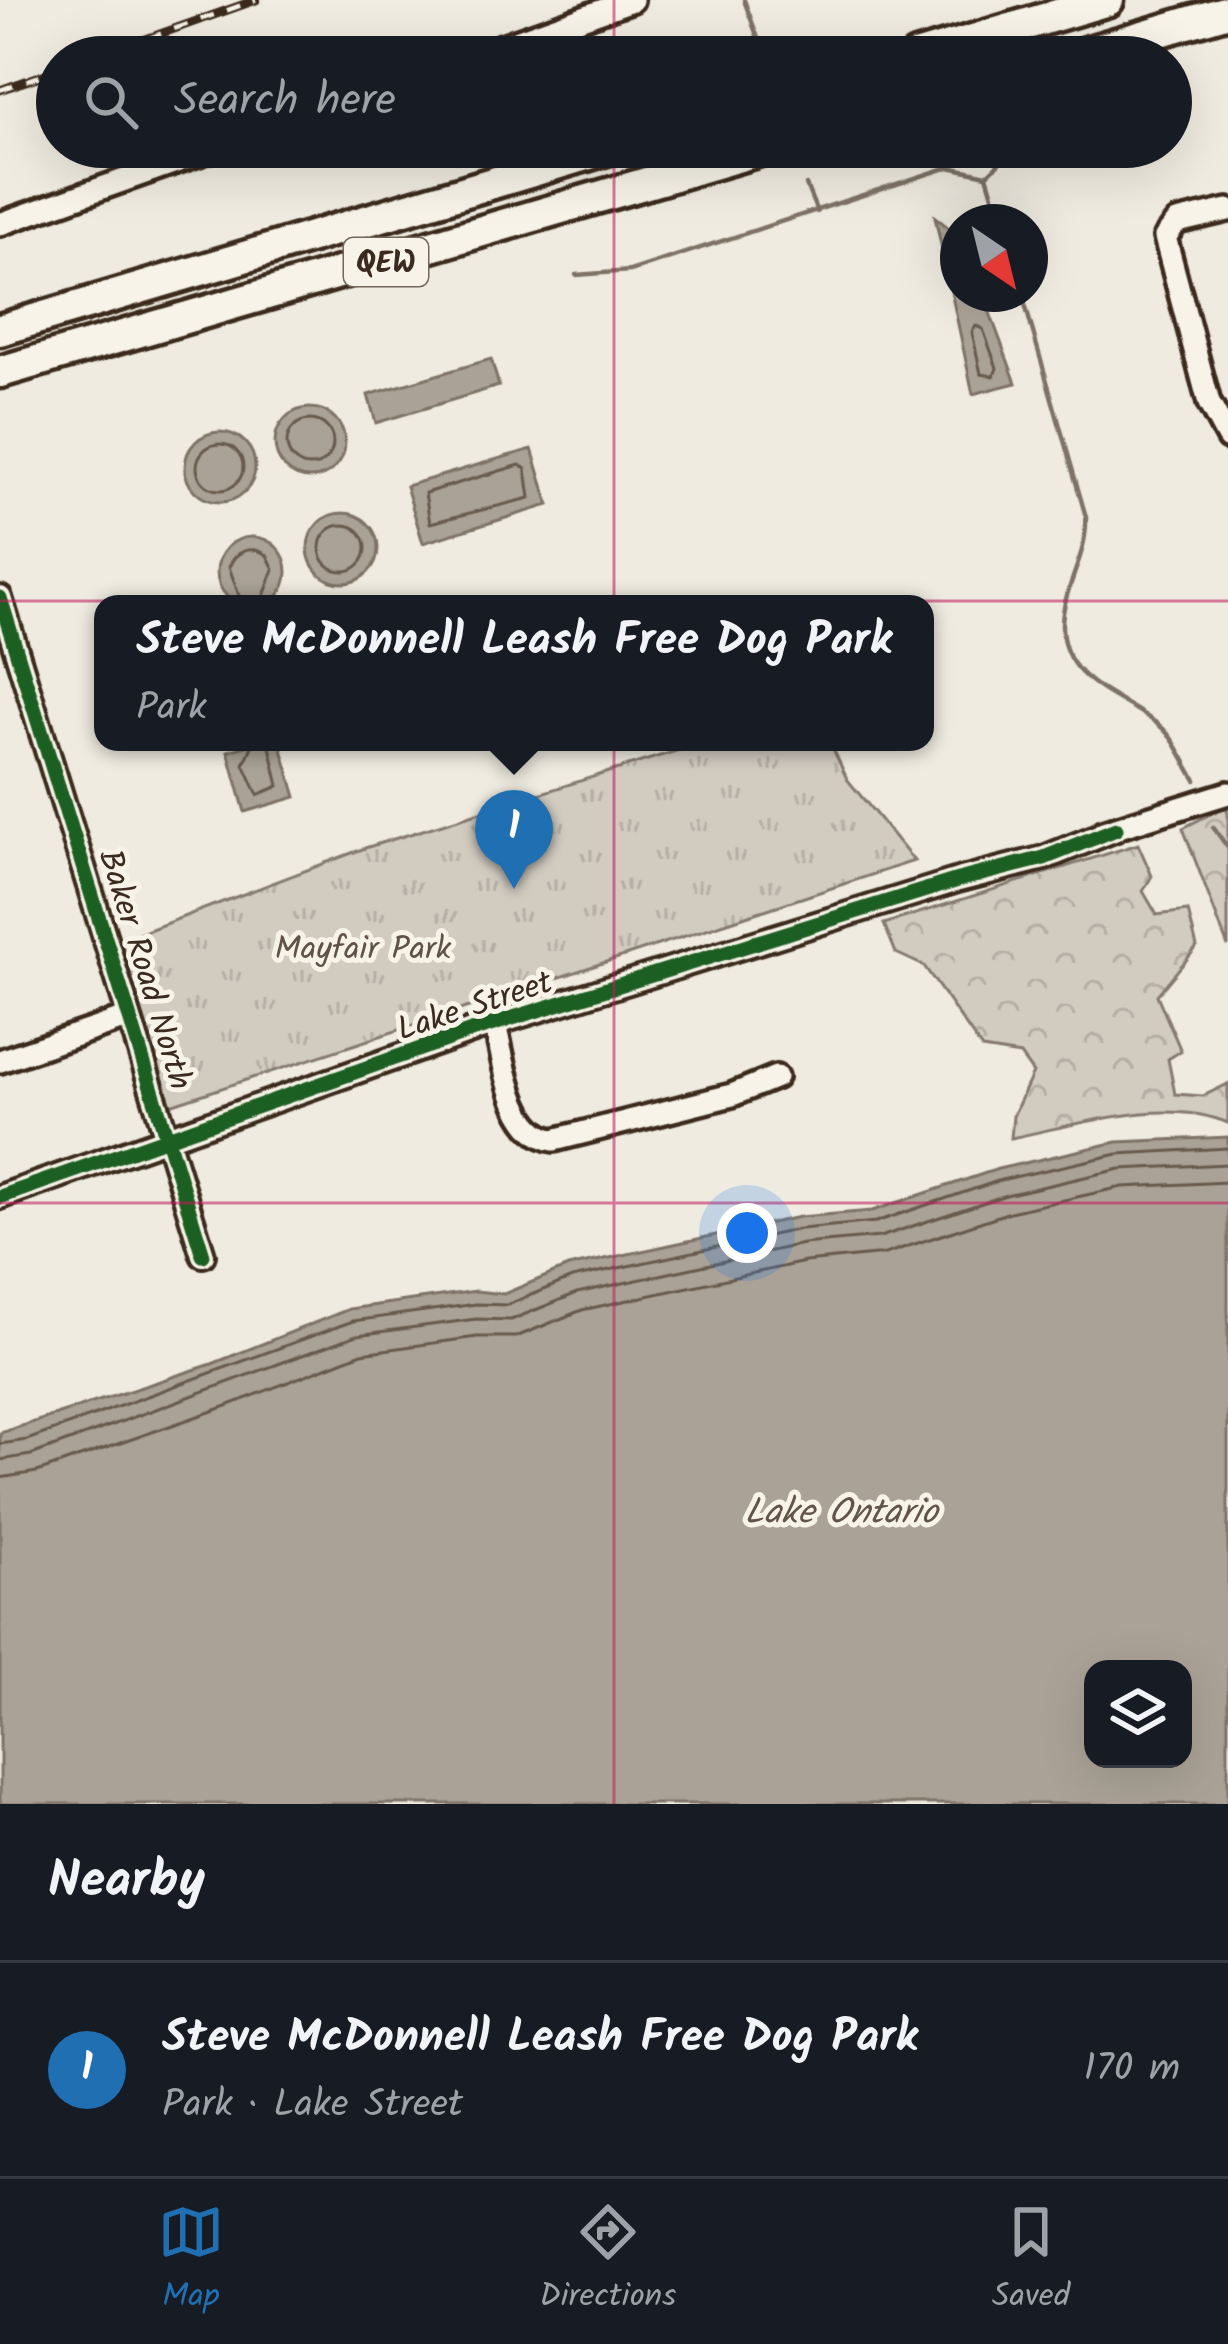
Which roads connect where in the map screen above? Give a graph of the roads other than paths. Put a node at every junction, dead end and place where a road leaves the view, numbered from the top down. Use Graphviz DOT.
graph roads {
  1 [pos="632,0"];
  2 [pos="1108,0"];
  3 [pos="1228,10"];
  4 [pos="531,36"];
  5 [pos="987,36"];
  6 [pos="1142,36"];
  7 [pos="159,168"];
  8 [pos="543,168"];
  9 [pos="698,168"];
  10 [pos="1228,210"];
  11 [pos="0,224"];
  12 [pos="0,330"];
  13 [pos="0,372"];
  14 [pos="1228,438"];
  15 [pos="0,598"];
  16 [pos="1228,793"];
  17 [pos="129,1017"];
  18 [pos="497,1029"];
  19 [pos="0,1061"];
  20 [pos="776,1077"];
  21 [pos="167,1142"];
  22 [pos="0,1197"];
  23 [pos="202,1256"];
  1 -- 4 [label="street"];
  2 -- 5 [label="highway"];
  3 -- 6 [label="highway"];
  7 -- 11 [label="street"];
  8 -- 12 [label="highway, QEW"];
  9 -- 13 [label="highway, QEW"];
  10 -- 14 [label="street"];
  15 -- 17 [label="street, Baker Road North"];
  16 -- 18 [label="street, Lake Street"];
  17 -- 19 [label="street"];
  17 -- 21 [label="street, Baker Road North"];
  18 -- 20 [label="street"];
  18 -- 21 [label="street, Lake Street"];
  21 -- 22 [label="street, Lake Street"];
  21 -- 23 [label="street, Baker Road North"];
}
